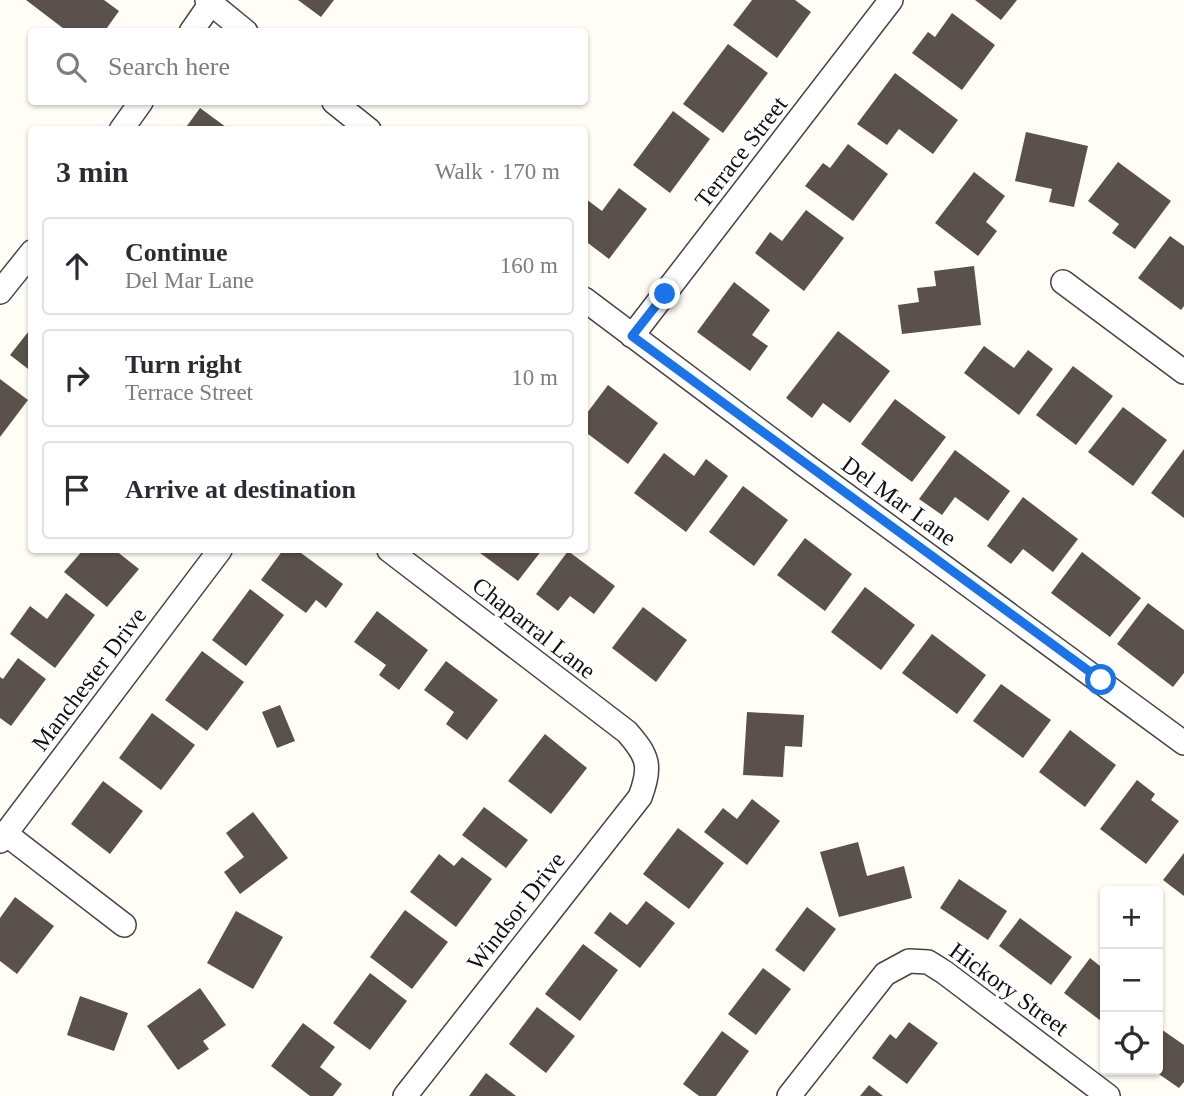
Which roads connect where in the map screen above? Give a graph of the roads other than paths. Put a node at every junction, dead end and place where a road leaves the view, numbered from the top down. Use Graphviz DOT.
graph roads {
  1 [pos="891,0"];
  2 [pos="209,2"];
  3 [pos="193,28"];
  4 [pos="241,28"];
  5 [pos="139,105"];
  6 [pos="338,105"];
  7 [pos="124,126"];
  8 [pos="364,126"];
  9 [pos="28,257"];
  10 [pos="1063,282"];
  11 [pos="0,292"];
  12 [pos="588,302"];
  13 [pos="632,336"];
  14 [pos="1184,372"];
  15 [pos="218,553"];
  16 [pos="393,553"];
  17 [pos="1184,743"];
  18 [pos="643,751"];
  19 [pos="3,837"];
  20 [pos="124,925"];
  21 [pos="405,1096"];
  22 [pos="789,1096"];
  23 [pos="1108,1096"];
  1 -- 13 [label="street, Terrace Street"];
  2 -- 3 [label="street"];
  2 -- 4 [label="street"];
  5 -- 7 [label="street"];
  6 -- 8 [label="street"];
  9 -- 11 [label="street"];
  10 -- 14 [label="street"];
  12 -- 13 [label="street, Del Mar Lane"];
  13 -- 17 [label="street, Del Mar Lane"];
  15 -- 19 [label="street, Manchester Drive"];
  16 -- 18 [label="street, Chaparral Lane"];
  18 -- 21 [label="street, Windsor Drive"];
  19 -- 20 [label="street"];
  22 -- 23 [label="street, Hickory Street"];
}
